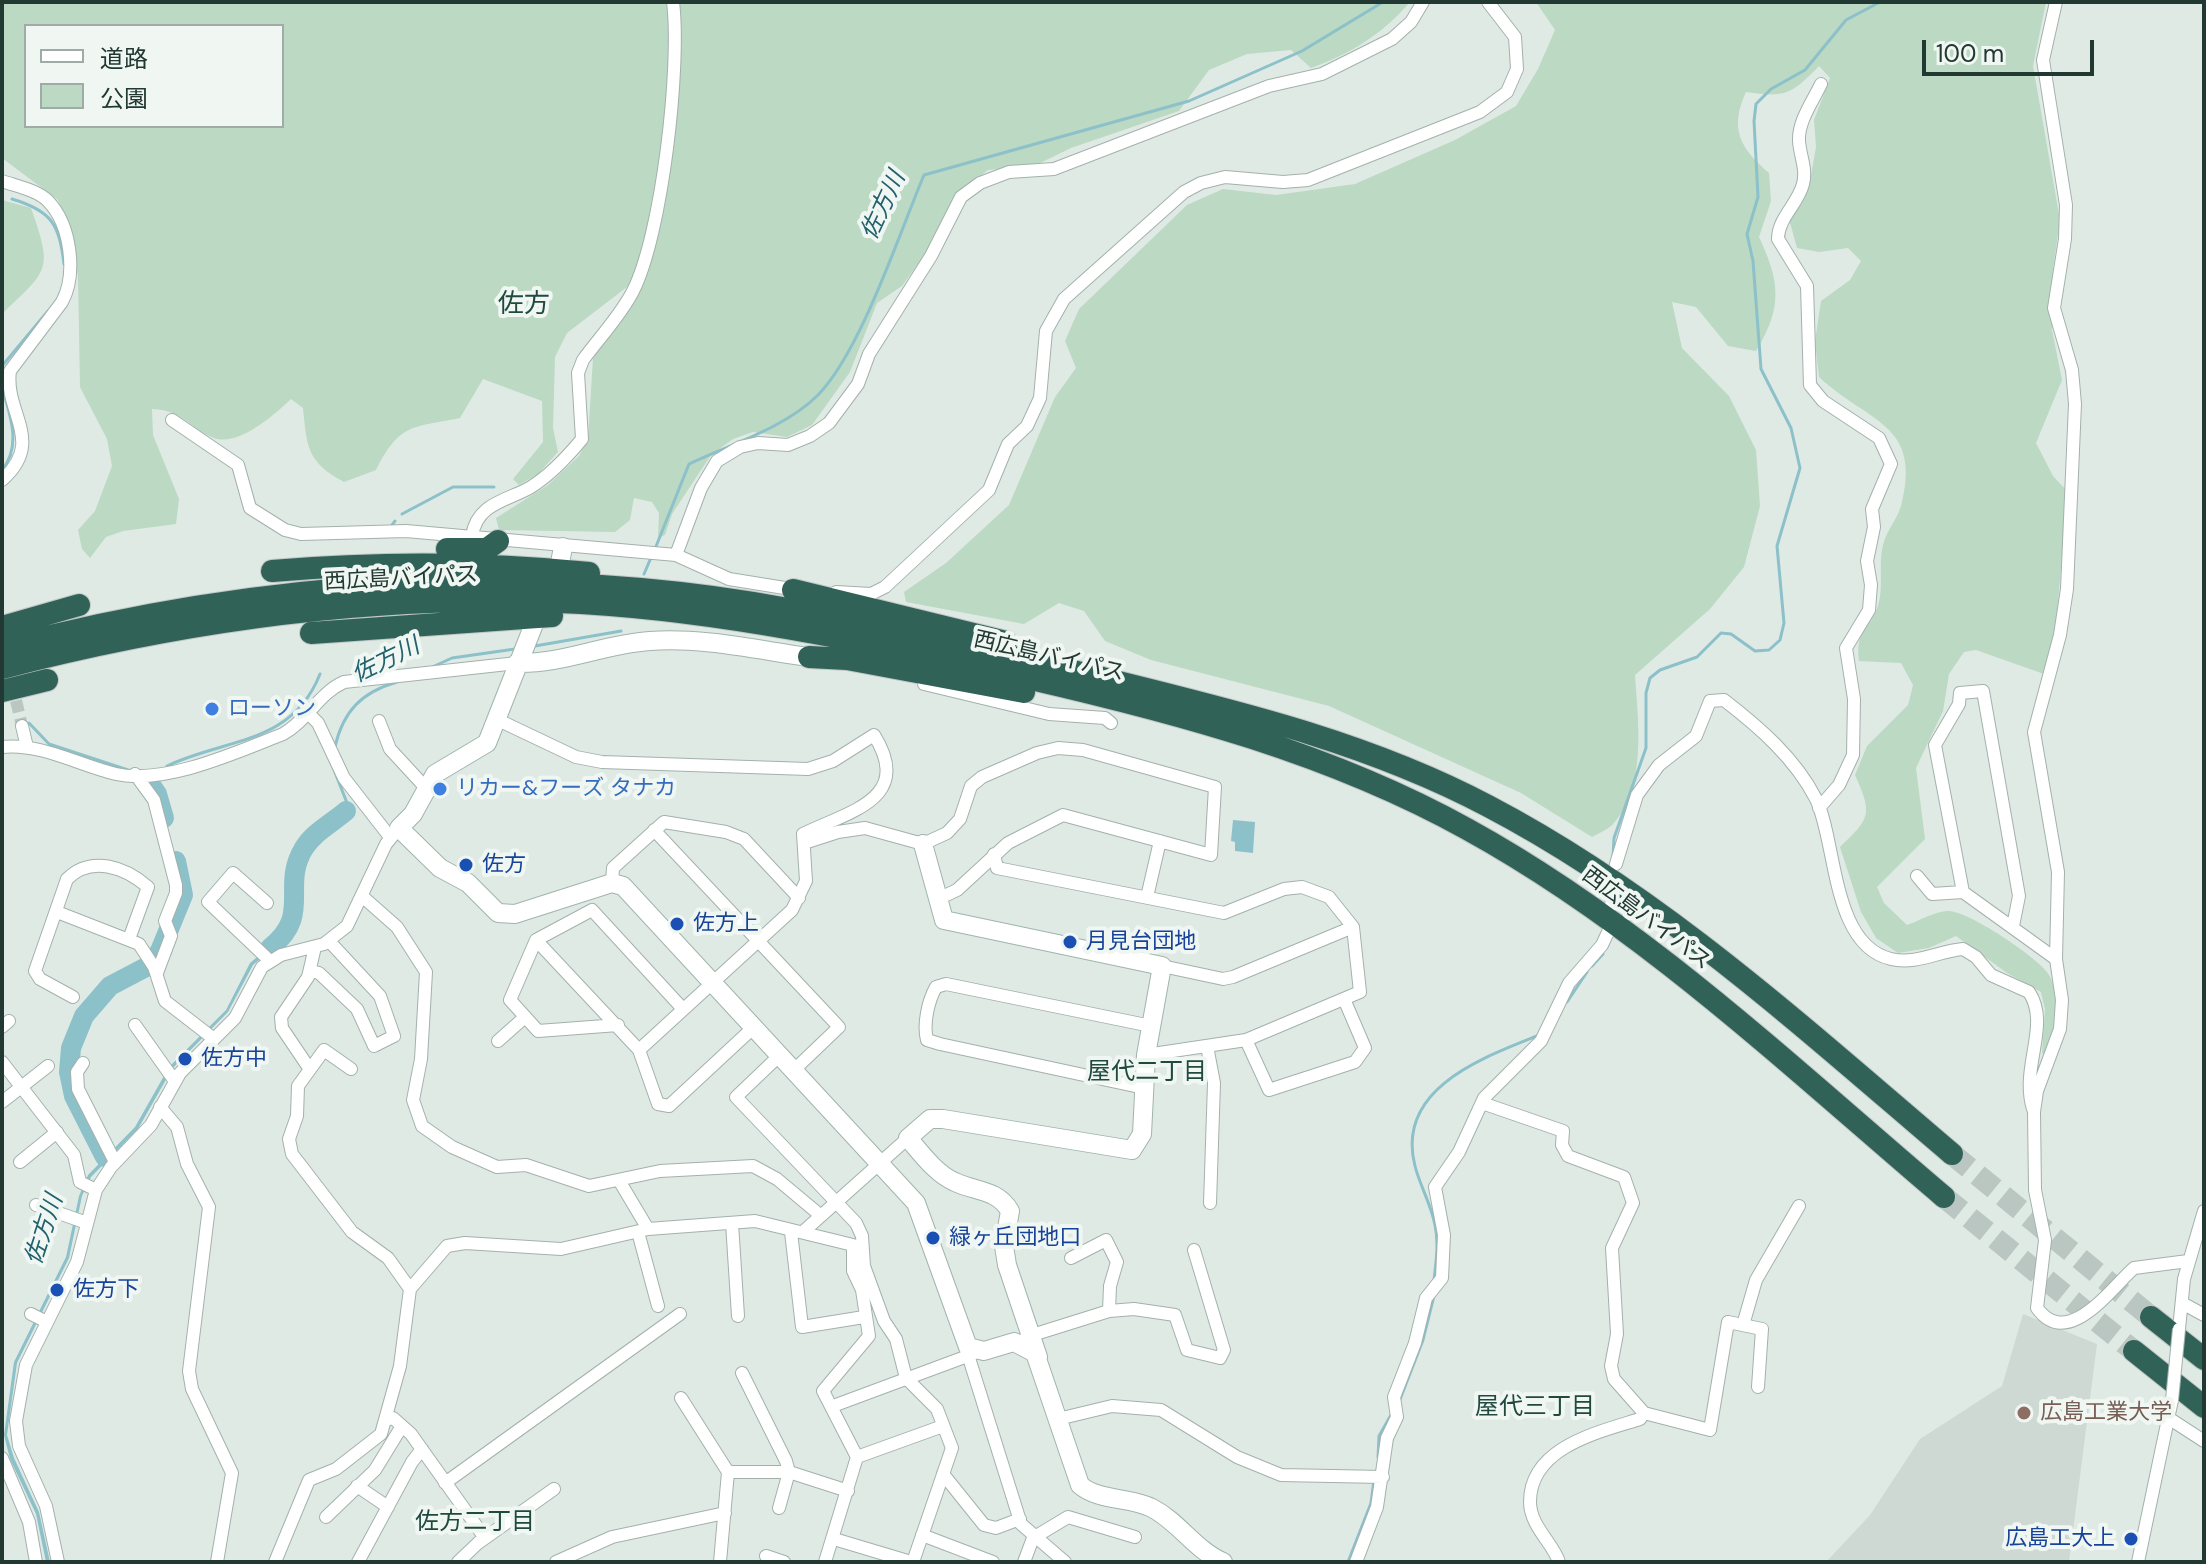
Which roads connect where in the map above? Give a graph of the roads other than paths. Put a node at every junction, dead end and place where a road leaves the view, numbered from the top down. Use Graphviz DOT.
graph roads {
  1 [pos="673,2"];
  2 [pos="1423,2"];
  3 [pos="1488,2"];
  4 [pos="2056,2"];
  5 [pos="1821,84"];
  6 [pos="2,181"];
  7 [pos="172,420"];
  8 [pos="2,480"];
  9 [pos="472,536"];
  10 [pos="498,541"];
  11 [pos="676,555"];
  12 [pos="320,567"];
  13 [pos="272,571"];
  14 [pos="790,599"];
  15 [pos="79,605"];
  16 [pos="701,616"];
  17 [pos="534,624"];
  18 [pos="2,627"];
  19 [pos="311,633"];
  20 [pos="2,648"];
  21 [pos="809,657"];
  22 [pos="517,663"];
  23 [pos="2,668"];
  24 [pos="47,680"];
  25 [pos="2,691"];
  26 [pos="1109,697"];
  27 [pos="308,713"];
  28 [pos="496,719"];
  29 [pos="379,721"];
  30 [pos="1111,723"];
  31 [pos="22,726"];
  32 [pos="2,747"];
  33 [pos="27,747"];
  34 [pos="147,774"];
  35 [pos="425,787"];
  36 [pos="1819,808"];
  37 [pos="654,830"];
  38 [pos="395,832"];
  39 [pos="1160,841"];
  40 [pos="804,843"];
  41 [pos="923,844"];
  42 [pos="994,854"];
  43 [pos="1616,864"];
  44 [pos="1917,876"];
  45 [pos="612,883"];
  46 [pos="1613,890"];
  47 [pos="1963,892"];
  48 [pos="264,896"];
  49 [pos="363,897"];
  50 [pos="1147,897"];
  51 [pos="799,898"];
  52 [pos="940,898"];
  53 [pos="1611,906"];
  54 [pos="57,912"];
  55 [pos="2013,926"];
  56 [pos="1353,927"];
  57 [pos="1609,930"];
  58 [pos="129,939"];
  59 [pos="536,940"];
  60 [pos="329,941"];
  61 [pos="760,941"];
  62 [pos="315,947"];
  63 [pos="266,956"];
  64 [pos="2056,959"];
  65 [pos="153,965"];
  66 [pos="1162,966"];
  67 [pos="311,971"];
  68 [pos="713,982"];
  69 [pos="73,997"];
  70 [pos="1344,999"];
  71 [pos="683,1009"];
  72 [pos="525,1017"];
  73 [pos="618,1025"];
  74 [pos="1151,1026"];
  75 [pos="754,1027"];
  76 [pos="134,1029"];
  77 [pos="209,1036"];
  78 [pos="1246,1040"];
  79 [pos="498,1041"];
  80 [pos="1207,1046"];
  81 [pos="639,1050"];
  82 [pos="780,1055"];
  83 [pos="1146,1055"];
  84 [pos="2,1062"];
  85 [pos="48,1066"];
  86 [pos="309,1068"];
  87 [pos="86,1069"];
  88 [pos="351,1069"];
  89 [pos="794,1070"];
  90 [pos="170,1076"];
  91 [pos="21,1087"];
  92 [pos="1144,1088"];
  93 [pos="2,1102"];
  94 [pos="1482,1103"];
  95 [pos="160,1107"];
  96 [pos="2034,1112"];
  97 [pos="57,1132"];
  98 [pos="908,1138"];
  99 [pos="1952,1154"];
  100 [pos="113,1156"];
  101 [pos="20,1162"];
  102 [pos="879,1162"];
  103 [pos="620,1182"];
  104 [pos="90,1187"];
  105 [pos="1944,1197"];
  106 [pos="834,1203"];
  107 [pos="1210,1203"];
  108 [pos="1799,1206"];
  109 [pos="38,1210"];
  110 [pos="2204,1211"];
  111 [pos="820,1215"];
  112 [pos="80,1221"];
  113 [pos="732,1223"];
  114 [pos="643,1231"];
  115 [pos="798,1232"];
  116 [pos="1194,1250"];
  117 [pos="1071,1258"];
  118 [pos="2188,1261"];
  119 [pos="410,1289"];
  120 [pos="2182,1303"];
  121 [pos="658,1306"];
  122 [pos="1109,1311"];
  123 [pos="680,1314"];
  124 [pos="2204,1315"];
  125 [pos="738,1316"];
  126 [pos="864,1317"];
  127 [pos="2151,1317"];
  128 [pos="1743,1325"];
  129 [pos="1031,1335"];
  130 [pos="1007,1343"];
  131 [pos="972,1349"];
  132 [pos="2134,1351"];
  133 [pos="2204,1359"];
  134 [pos="1039,1360"];
  135 [pos="742,1373"];
  136 [pos="906,1378"];
  137 [pos="1758,1387"];
  138 [pos="681,1398"];
  139 [pos="833,1406"];
  140 [pos="2204,1407"];
  141 [pos="1644,1413"];
  142 [pos="1058,1419"];
  143 [pos="2170,1419"];
  144 [pos="385,1420"];
  145 [pos="402,1426"];
  146 [pos="943,1426"];
  147 [pos="2204,1441"];
  148 [pos="422,1449"];
  149 [pos="857,1457"];
  150 [pos="2,1458"];
  151 [pos="728,1472"];
  152 [pos="789,1472"];
  153 [pos="943,1474"];
  154 [pos="1383,1477"];
  155 [pos="6,1478"];
  156 [pos="445,1483"];
  157 [pos="26,1486"];
  158 [pos="357,1486"];
  159 [pos="554,1489"];
  160 [pos="848,1491"];
  161 [pos="388,1507"];
  162 [pos="779,1508"];
  163 [pos="725,1513"];
  164 [pos="326,1517"];
  165 [pos="1020,1519"];
  166 [pos="922,1535"];
  167 [pos="1135,1537"];
  168 [pos="485,1538"];
  169 [pos="1033,1538"];
  170 [pos="834,1539"];
  171 [pos="766,1556"];
  172 [pos="36,1562"];
  173 [pos="58,1562"];
  174 [pos="217,1562"];
  175 [pos="275,1562"];
  176 [pos="358,1562"];
  177 [pos="458,1562"];
  178 [pos="556,1562"];
  179 [pos="720,1562"];
  180 [pos="784,1562"];
  181 [pos="825,1562"];
  182 [pos="912,1562"];
  183 [pos="993,1562"];
  184 [pos="1024,1562"];
  185 [pos="1065,1562"];
  186 [pos="1223,1562"];
  187 [pos="1356,1562"];
  188 [pos="1559,1562"];
  189 [pos="2138,1562"];
  1 -- 9 [label="street"];
  2 -- 11 [label="street"];
  3 -- 14 [label="street"];
  4 -- 64 [label="street"];
  5 -- 36 [label="street"];
  6 -- 8 [label="street"];
  7 -- 9 [label="street"];
  9 -- 10 [label="street"];
  10 -- 11 [label="street"];
  10 -- 12 [label="highway"];
  11 -- 14 [label="street"];
  12 -- 13 [label="highway"];
  12 -- 14 [label="highway"];
  14 -- 20 [label="highway, 西広島バイパス"];
  14 -- 99 [label="highway, 西広島バイパス"];
  15 -- 18 [label="highway"];
  16 -- 19 [label="highway"];
  16 -- 23 [label="highway, 西広島バイパス"];
  16 -- 26 [label="highway, 西広島バイパス"];
  17 -- 22 [label="street"];
  21 -- 22 [label="street"];
  21 -- 26 [label="highway"];
  21 -- 30 [label="street"];
  22 -- 27 [label="street"];
  22 -- 28 [label="street"];
  24 -- 25 [label="highway"];
  26 -- 105 [label="highway, 西広島バイパス"];
  27 -- 34 [label="street"];
  27 -- 38 [label="street"];
  28 -- 35 [label="street"];
  28 -- 40 [label="street"];
  29 -- 35 [label="street"];
  31 -- 33 [label="street"];
  32 -- 33 [label="street"];
  33 -- 34 [label="street"];
  34 -- 65 [label="street"];
  35 -- 38 [label="street"];
  36 -- 43 [label="street"];
  36 -- 96 [label="street"];
  37 -- 45 [label="street"];
  37 -- 51 [label="street"];
  37 -- 61 [label="street"];
  38 -- 45 [label="street"];
  38 -- 49 [label="street"];
  39 -- 41 [label="street"];
  39 -- 42 [label="street"];
  39 -- 50 [label="street"];
  40 -- 41 [label="street"];
  40 -- 51 [label="street"];
  41 -- 52 [label="street"];
  42 -- 50 [label="street"];
  42 -- 52 [label="street"];
  44 -- 47 [label="street"];
  45 -- 68 [label="street"];
  46 -- 53 [label="street"];
  47 -- 55 [label="street"];
  47 -- 55 [label="street"];
  48 -- 63 [label="street"];
  49 -- 60 [label="street"];
  49 -- 103 [label="street"];
  50 -- 56 [label="street"];
  51 -- 61 [label="street"];
  52 -- 66 [label="street"];
  54 -- 58 [label="street"];
  54 -- 58 [label="street"];
  54 -- 69 [label="street"];
  55 -- 64 [label="street"];
  56 -- 66 [label="street"];
  56 -- 70 [label="street"];
  57 -- 94 [label="street"];
  58 -- 65 [label="street"];
  59 -- 71 [label="street"];
  59 -- 72 [label="street"];
  59 -- 73 [label="street"];
  60 -- 62 [label="street"];
  60 -- 67 [label="street"];
  61 -- 68 [label="street"];
  61 -- 89 [label="street"];
  62 -- 63 [label="street"];
  62 -- 67 [label="street"];
  63 -- 77 [label="street"];
  64 -- 96 [label="street"];
  65 -- 77 [label="street"];
  66 -- 74 [label="street"];
  67 -- 86 [label="street"];
  68 -- 71 [label="street"];
  68 -- 75 [label="street"];
  70 -- 78 [label="street"];
  70 -- 78 [label="street"];
  71 -- 81 [label="street"];
  72 -- 73 [label="street"];
  72 -- 79 [label="street"];
  73 -- 81 [label="street"];
  74 -- 83 [label="street"];
  74 -- 92 [label="street"];
  75 -- 81 [label="street"];
  75 -- 82 [label="street"];
  76 -- 90 [label="street"];
  77 -- 90 [label="street"];
  78 -- 80 [label="street"];
  80 -- 83 [label="street"];
  80 -- 107 [label="street"];
  82 -- 89 [label="street"];
  82 -- 106 [label="street"];
  83 -- 92 [label="street"];
  84 -- 91 [label="street"];
  85 -- 91 [label="street"];
  86 -- 88 [label="street"];
  86 -- 119 [label="street"];
  87 -- 100 [label="street"];
  89 -- 102 [label="street"];
  90 -- 95 [label="street"];
  91 -- 93 [label="street"];
  91 -- 97 [label="street"];
  92 -- 98 [label="street"];
  94 -- 141 [label="street"];
  94 -- 154 [label="street"];
  95 -- 100 [label="street"];
  95 -- 174 [label="street"];
  96 -- 118 [label="street"];
  97 -- 101 [label="street"];
  97 -- 104 [label="street"];
  98 -- 102 [label="street"];
  98 -- 129 [label="street"];
  100 -- 104 [label="street"];
  102 -- 106 [label="street"];
  102 -- 131 [label="street"];
  103 -- 111 [label="street"];
  103 -- 114 [label="street"];
  104 -- 112 [label="street"];
  106 -- 111 [label="street"];
  106 -- 136 [label="street"];
  108 -- 128 [label="street"];
  109 -- 112 [label="street"];
  110 -- 118 [label="street"];
  111 -- 115 [label="street"];
  112 -- 157 [label="street"];
  113 -- 114 [label="street"];
  113 -- 115 [label="street"];
  113 -- 125 [label="street"];
  114 -- 119 [label="street"];
  114 -- 121 [label="street"];
  115 -- 126 [label="street"];
  115 -- 126 [label="street"];
  116 -- 122 [label="street"];
  117 -- 122 [label="street"];
  118 -- 120 [label="street"];
  119 -- 144 [label="street"];
  120 -- 124 [label="street"];
  120 -- 143 [label="street, bridge"];
  122 -- 129 [label="street"];
  123 -- 156 [label="street"];
  126 -- 139 [label="street"];
  127 -- 133 [label="highway"];
  128 -- 137 [label="street"];
  128 -- 141 [label="street"];
  129 -- 130 [label="street"];
  129 -- 134 [label="street"];
  130 -- 131 [label="street"];
  130 -- 134 [label="street"];
  131 -- 136 [label="street"];
  131 -- 165 [label="street"];
  132 -- 140 [label="highway"];
  134 -- 142 [label="street"];
  135 -- 152 [label="street"];
  136 -- 139 [label="street"];
  136 -- 146 [label="street"];
  138 -- 151 [label="street"];
  139 -- 149 [label="street"];
  141 -- 188 [label="street"];
  142 -- 154 [label="street"];
  142 -- 186 [label="street"];
  143 -- 147 [label="street"];
  143 -- 189 [label="street"];
  144 -- 145 [label="street"];
  144 -- 175 [label="street"];
  145 -- 148 [label="street"];
  145 -- 158 [label="street"];
  146 -- 149 [label="street"];
  146 -- 153 [label="street"];
  148 -- 156 [label="street"];
  148 -- 161 [label="street"];
  149 -- 160 [label="street"];
  150 -- 155 [label="street"];
  151 -- 152 [label="street"];
  151 -- 163 [label="street"];
  152 -- 160 [label="street"];
  152 -- 162 [label="street"];
  153 -- 165 [label="street"];
  153 -- 166 [label="street"];
  154 -- 187 [label="street"];
  155 -- 157 [label="street"];
  156 -- 168 [label="street"];
  157 -- 172 [label="street"];
  157 -- 173 [label="street"];
  158 -- 161 [label="street"];
  158 -- 164 [label="street"];
  159 -- 168 [label="street"];
  160 -- 170 [label="street"];
  161 -- 176 [label="street"];
  163 -- 178 [label="street"];
  163 -- 179 [label="street"];
  165 -- 169 [label="street"];
  166 -- 182 [label="street"];
  166 -- 183 [label="street"];
  167 -- 169 [label="street"];
  168 -- 177 [label="street"];
  169 -- 184 [label="street"];
  169 -- 185 [label="street"];
  170 -- 181 [label="street"];
  170 -- 182 [label="street"];
  171 -- 180 [label="street"];
}
